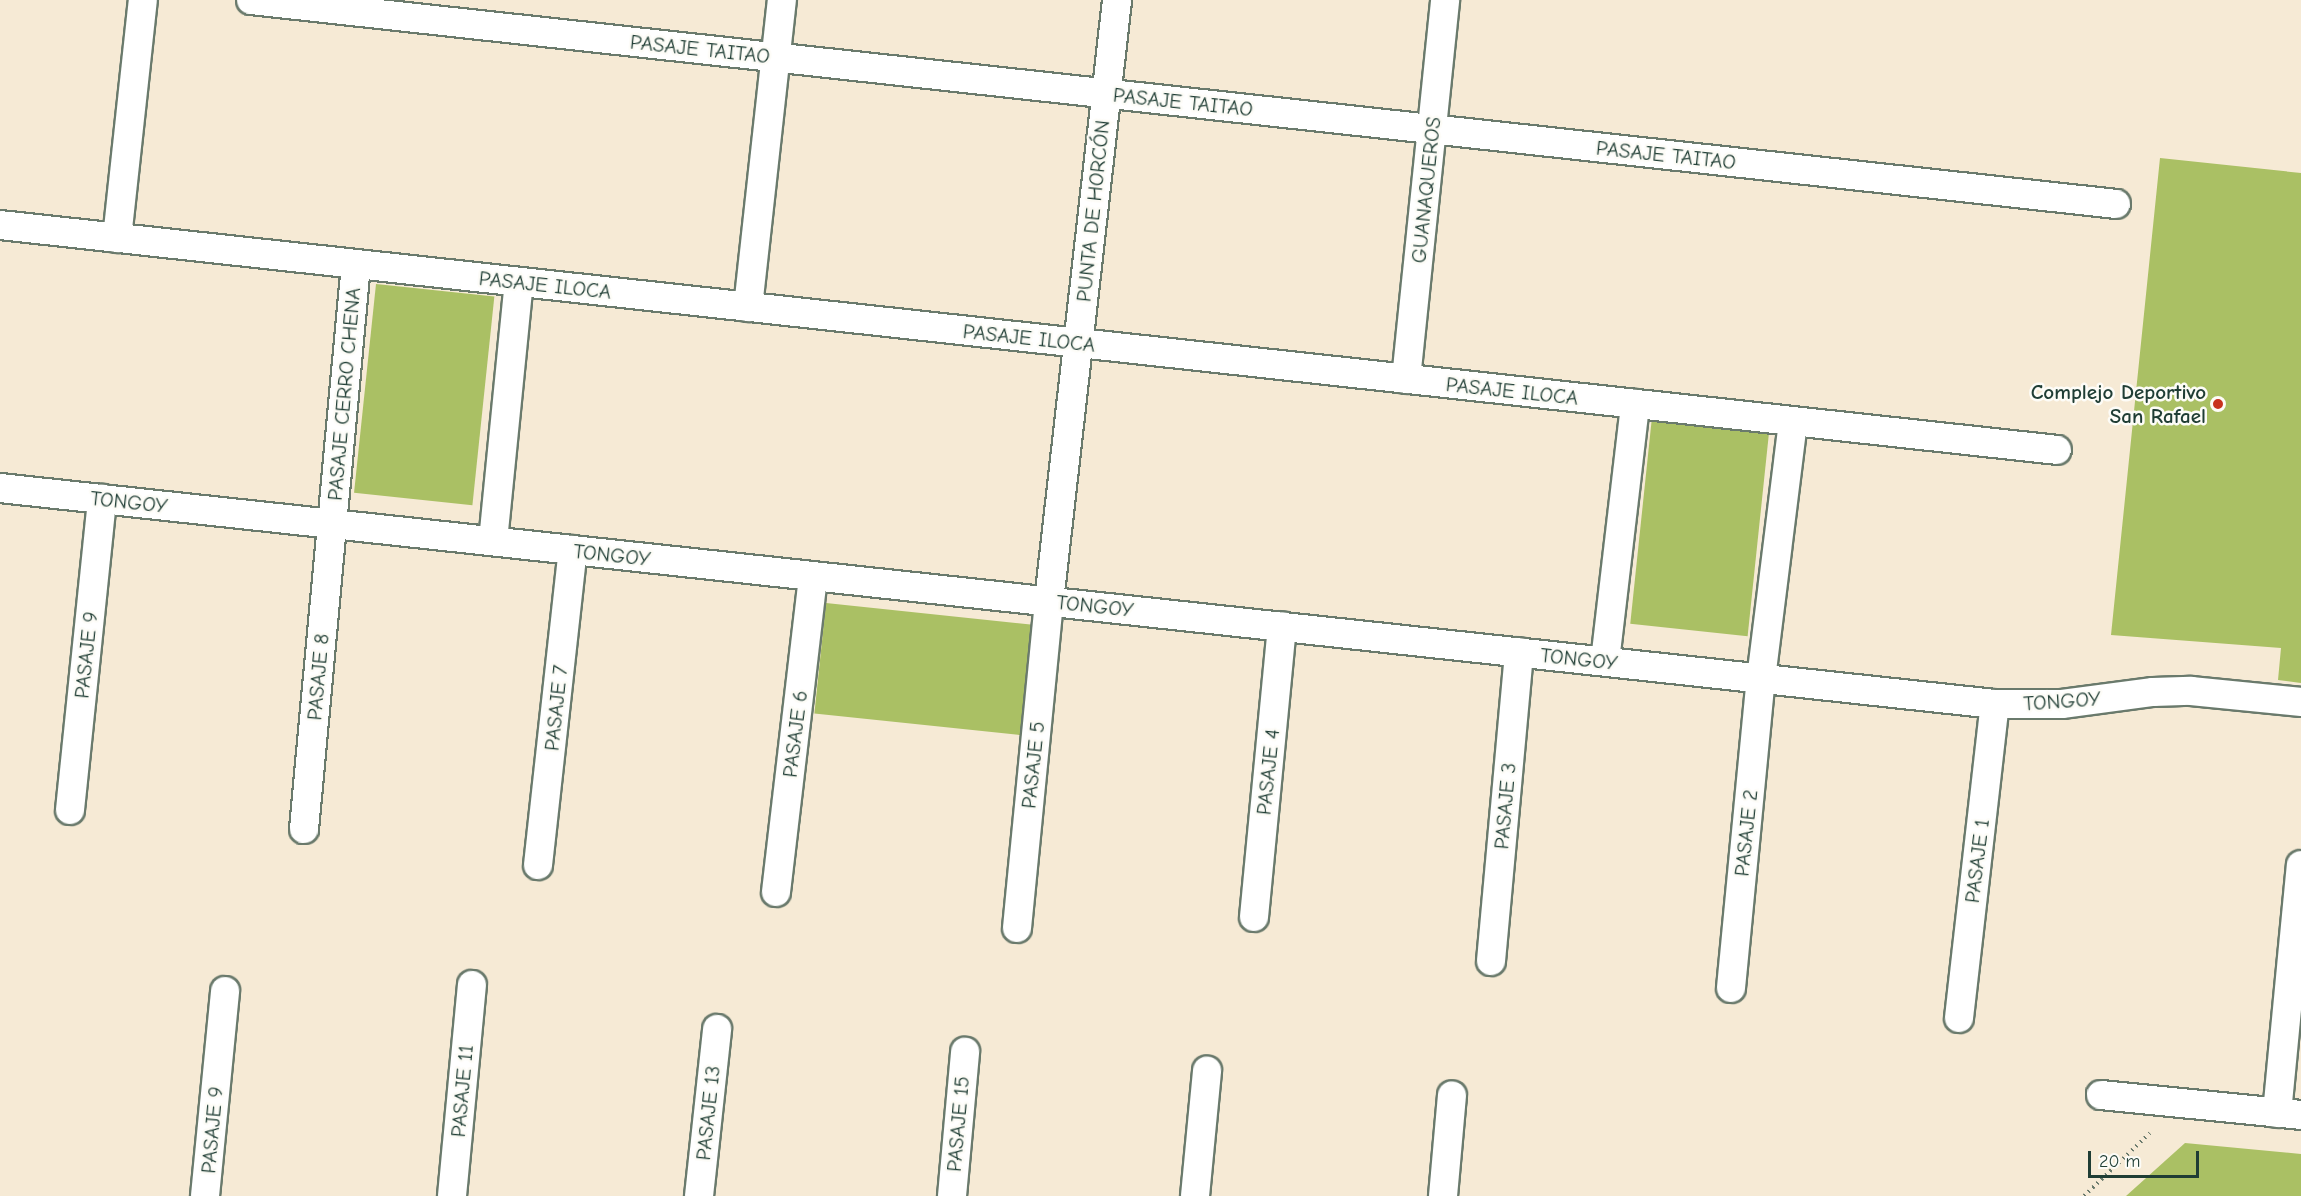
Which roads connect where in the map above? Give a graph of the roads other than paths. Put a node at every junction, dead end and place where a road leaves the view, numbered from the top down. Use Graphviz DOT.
graph roads {
  1 [pos="143,0"];
  2 [pos="251,0"];
  3 [pos="782,0"];
  4 [pos="1117,0"];
  5 [pos="1445,0"];
  6 [pos="776,57"];
  7 [pos="1107,93"];
  8 [pos="1432,129"];
  9 [pos="2116,204"];
  10 [pos="0,225"];
  11 [pos="117,238"];
  12 [pos="356,264"];
  13 [pos="519,282"];
  14 [pos="748,307"];
  15 [pos="1078,343"];
  16 [pos="1406,379"];
  17 [pos="1635,404"];
  18 [pos="1793,422"];
  19 [pos="2057,450"];
  20 [pos="0,488"];
  21 [pos="102,500"];
  22 [pos="332,524"];
  23 [pos="493,541"];
  24 [pos="573,550"];
  25 [pos="813,576"];
  26 [pos="1049,601"];
  27 [pos="1282,626"];
  28 [pos="1519,652"];
  29 [pos="1605,661"];
  30 [pos="1761,679"];
  31 [pos="2301,702"];
  32 [pos="1995,704"];
  33 [pos="70,810"];
  34 [pos="304,830"];
  35 [pos="538,865"];
  36 [pos="2301,866"];
  37 [pos="776,892"];
  38 [pos="1254,917"];
  39 [pos="1017,928"];
  40 [pos="1491,961"];
  41 [pos="472,985"];
  42 [pos="1731,988"];
  43 [pos="225,992"];
  44 [pos="1959,1018"];
  45 [pos="717,1029"];
  46 [pos="964,1052"];
  47 [pos="1207,1071"];
  48 [pos="1452,1095"];
  49 [pos="2101,1095"];
  50 [pos="2289,1114"];
  51 [pos="206,1196"];
  52 [pos="452,1196"];
  53 [pos="699,1196"];
  54 [pos="952,1196"];
  55 [pos="1195,1196"];
  56 [pos="1443,1196"];
  1 -- 11 [label="street"];
  2 -- 6 [label="street, PASAJE TAITAO"];
  3 -- 6 [label="street"];
  4 -- 7 [label="street, PUNTA DE HORCÓN"];
  5 -- 8 [label="street, GUANAQUEROS"];
  6 -- 7 [label="street, PASAJE TAITAO"];
  6 -- 14 [label="street"];
  7 -- 8 [label="street, PASAJE TAITAO"];
  7 -- 15 [label="street, PUNTA DE HORCÓN"];
  8 -- 9 [label="street, PASAJE TAITAO"];
  8 -- 16 [label="street, GUANAQUEROS"];
  10 -- 11 [label="street, PASAJE ILOCA"];
  11 -- 12 [label="street, PASAJE ILOCA"];
  12 -- 13 [label="street, PASAJE ILOCA"];
  12 -- 22 [label="street, PASAJE CERRO CHENA"];
  13 -- 14 [label="street, PASAJE ILOCA"];
  13 -- 23 [label="street"];
  14 -- 15 [label="street, PASAJE ILOCA"];
  15 -- 16 [label="street, PASAJE ILOCA"];
  15 -- 26 [label="street, PUNTA DE HORCÓN"];
  16 -- 17 [label="street, PASAJE ILOCA"];
  17 -- 18 [label="street, PASAJE ILOCA"];
  17 -- 29 [label="street"];
  18 -- 19 [label="street, PASAJE ILOCA"];
  18 -- 30 [label="street, PASAJE 2"];
  20 -- 21 [label="street, TONGOY"];
  21 -- 22 [label="street, TONGOY"];
  21 -- 33 [label="street, PASAJE 9"];
  22 -- 23 [label="street, TONGOY"];
  22 -- 34 [label="street, PASAJE 8"];
  23 -- 24 [label="street, TONGOY"];
  24 -- 25 [label="street, TONGOY"];
  24 -- 35 [label="street, PASAJE 7"];
  25 -- 26 [label="street, TONGOY"];
  25 -- 37 [label="street, PASAJE 6"];
  26 -- 27 [label="street, TONGOY"];
  26 -- 39 [label="street, PASAJE 5"];
  27 -- 28 [label="street, TONGOY"];
  27 -- 38 [label="street, PASAJE 4"];
  28 -- 29 [label="street, TONGOY"];
  28 -- 40 [label="street, PASAJE 3"];
  29 -- 30 [label="street, TONGOY"];
  30 -- 32 [label="street, TONGOY"];
  30 -- 42 [label="street, PASAJE 2"];
  31 -- 32 [label="street, TONGOY"];
  32 -- 44 [label="street, PASAJE 1"];
  36 -- 50 [label="street"];
  41 -- 52 [label="street, PASAJE 11"];
  43 -- 51 [label="street, PASAJE 9"];
  45 -- 53 [label="street, PASAJE 13"];
  46 -- 54 [label="street, PASAJE 15"];
  47 -- 55 [label="street"];
  48 -- 56 [label="street"];
  49 -- 50 [label="street"];
}
